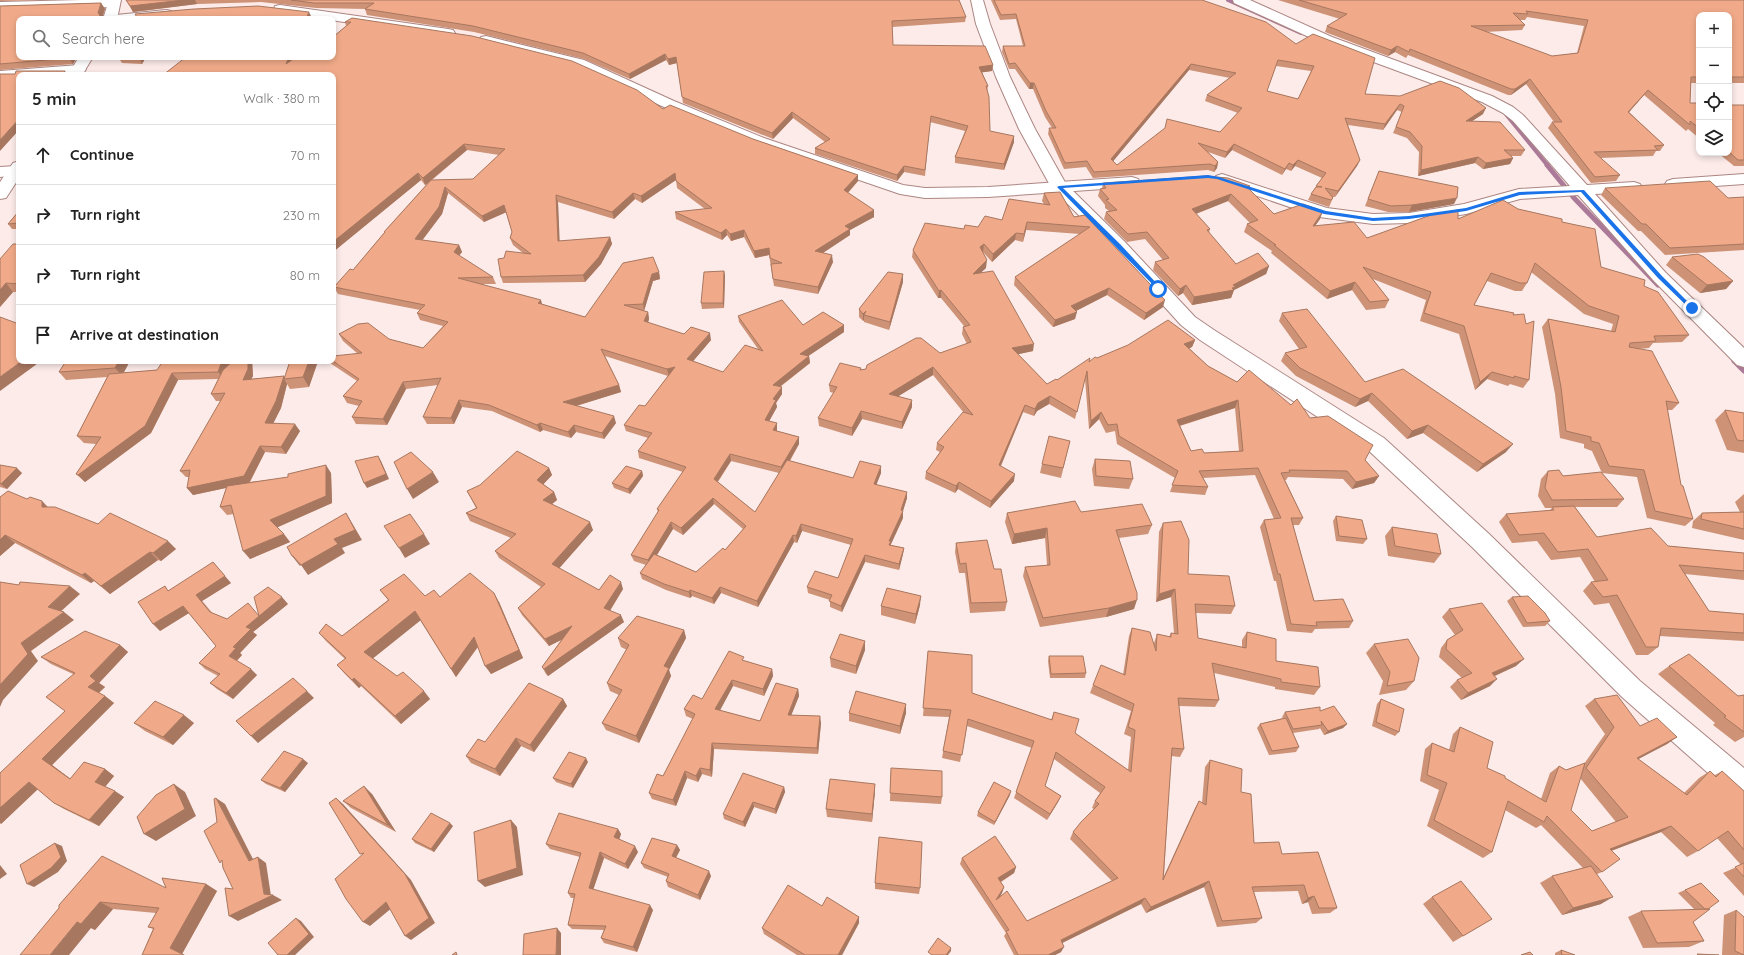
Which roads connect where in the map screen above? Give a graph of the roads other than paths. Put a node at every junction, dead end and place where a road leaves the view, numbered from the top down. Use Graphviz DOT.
graph roads {
  1 [pos="977,0"];
  2 [pos="1239,0"];
  3 [pos="114,2"];
  4 [pos="0,6"];
  5 [pos="266,7"];
  6 [pos="182,12"];
  7 [pos="111,16"];
  8 [pos="144,16"];
  9 [pos="336,16"];
  10 [pos="336,16"];
  11 [pos="84,60"];
  12 [pos="77,72"];
  13 [pos="16,74"];
  14 [pos="0,75"];
  15 [pos="12,170"];
  16 [pos="1208,177"];
  17 [pos="1744,179"];
  18 [pos="1147,181"];
  19 [pos="1059,187"];
  20 [pos="1580,191"];
  21 [pos="0,194"];
  22 [pos="1744,360"];
  23 [pos="1744,786"];
  1 -- 19 [label="street"];
  2 -- 20 [label="street"];
  3 -- 4 [label="street"];
  3 -- 7 [label="street"];
  5 -- 9 [label="street"];
  6 -- 8 [label="street"];
  10 -- 19 [label="street"];
  11 -- 12 [label="street"];
  13 -- 14 [label="street"];
  15 -- 21 [label="street"];
  16 -- 20 [label="street"];
  17 -- 20 [label="street"];
  18 -- 19 [label="street"];
  19 -- 23 [label="street"];
  20 -- 22 [label="street"];
}
